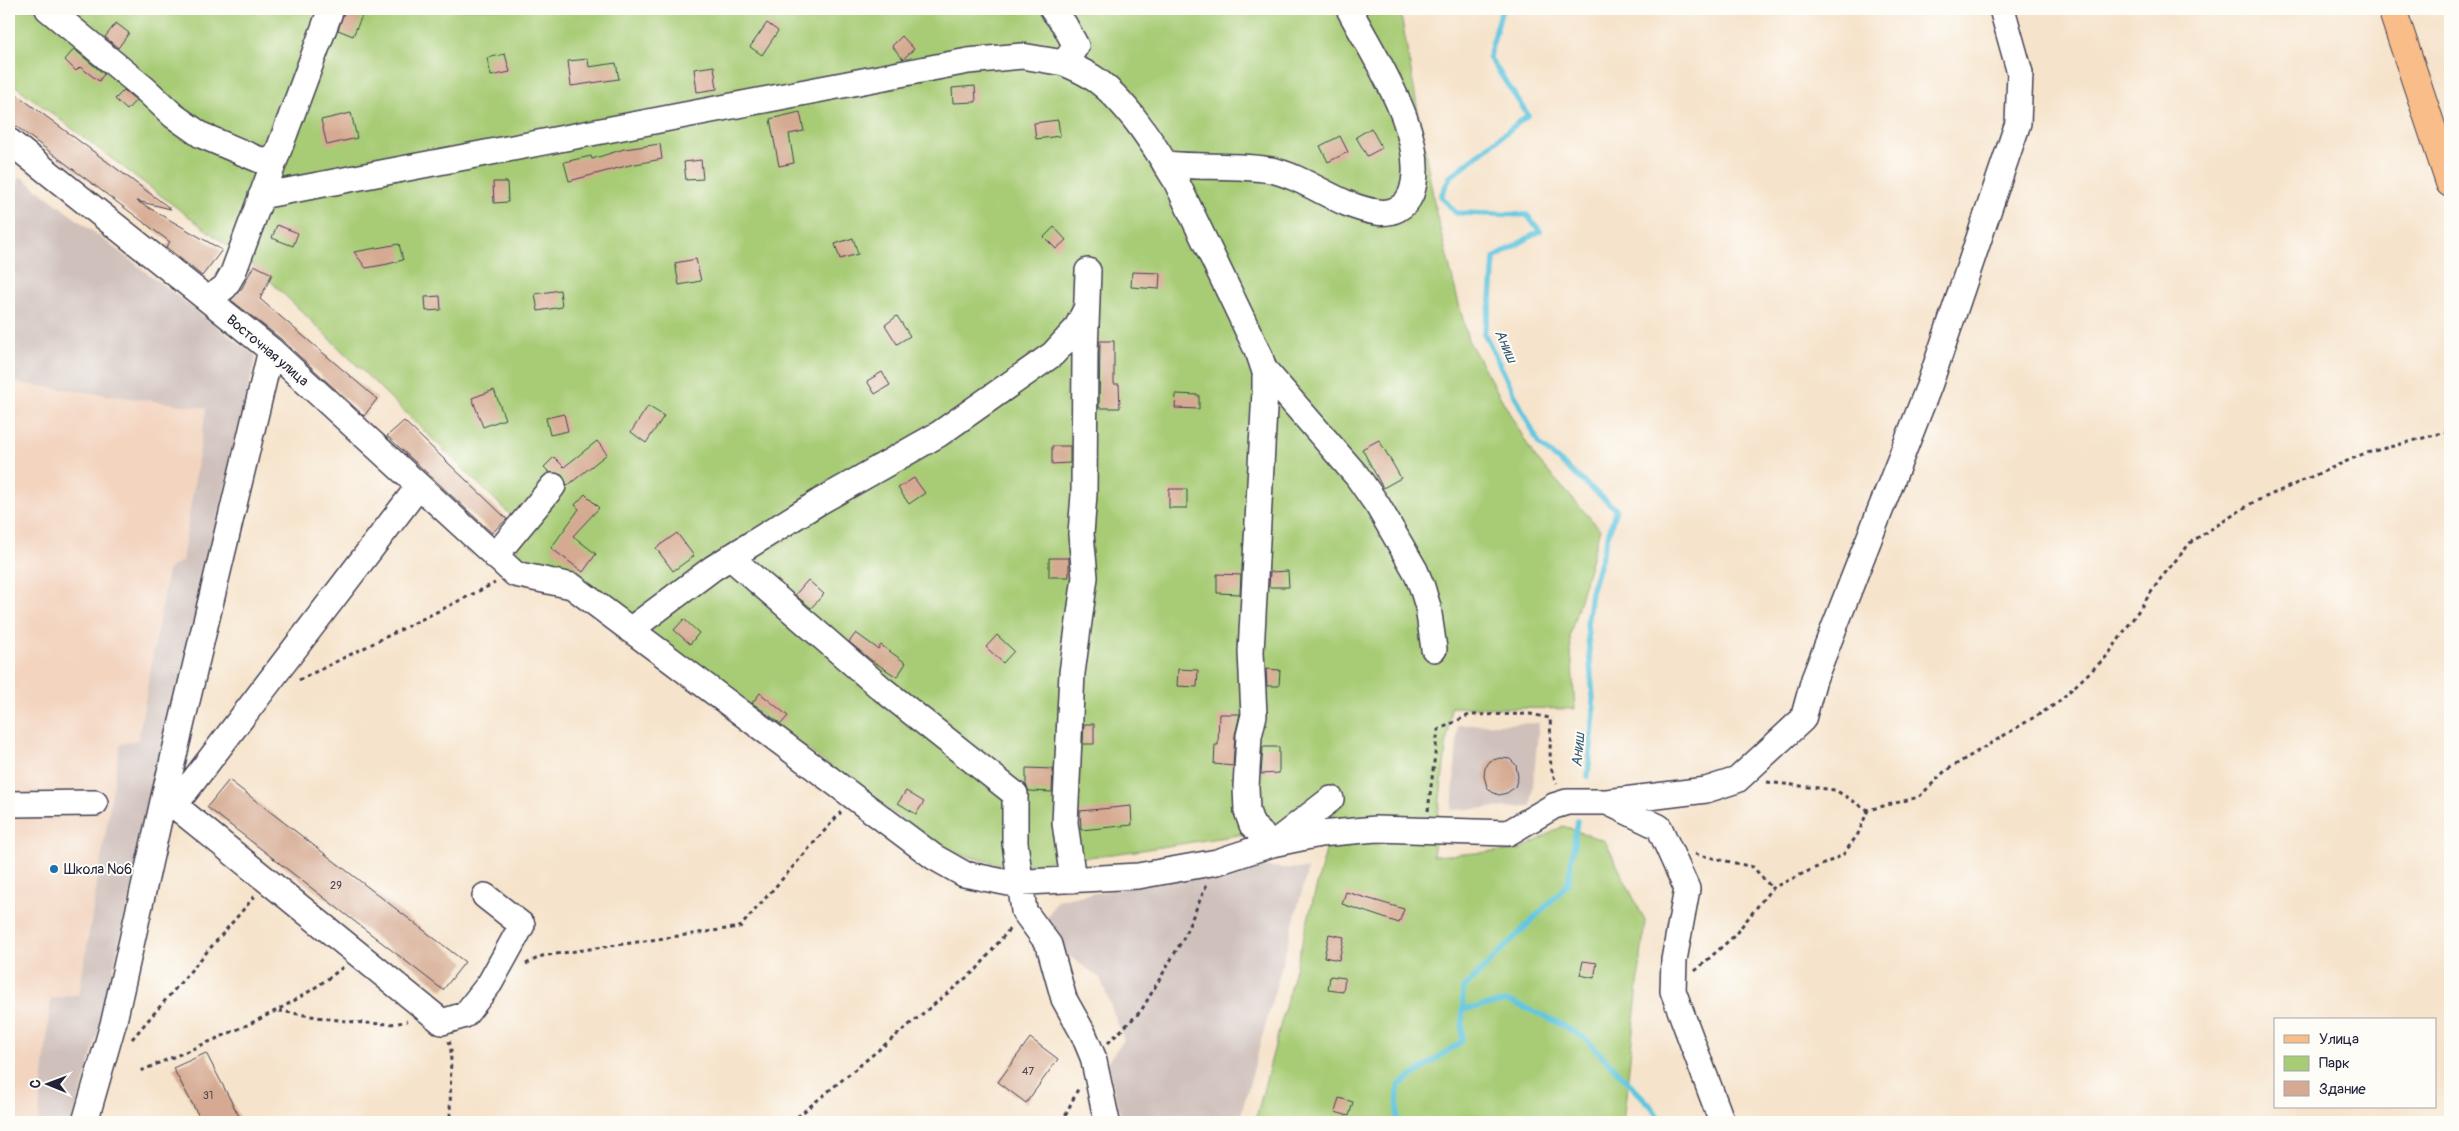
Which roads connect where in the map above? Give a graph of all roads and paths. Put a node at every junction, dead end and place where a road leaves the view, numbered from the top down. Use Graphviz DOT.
graph roads {
  1 [pos="48,9"];
  2 [pos="331,9"];
  3 [pos="1052,9"];
  4 [pos="1349,9"];
  5 [pos="2002,9"];
  6 [pos="2392,9"];
  7 [pos="1064,63"];
  8 [pos="9,142"];
  9 [pos="275,159"];
  10 [pos="1166,164"];
  11 [pos="2450,183"];
  12 [pos="261,196"];
  13 [pos="1088,271"];
  14 [pos="208,299"];
  15 [pos="1087,307"];
  16 [pos="271,350"];
  17 [pos="1264,369"];
  18 [pos="2450,431"];
  19 [pos="419,486"];
  20 [pos="553,486"];
  21 [pos="495,556"];
  22 [pos="730,557"];
  23 [pos="515,574"];
  24 [pos="630,630"];
  25 [pos="1434,649"];
  26 [pos="297,681"];
  27 [pos="1737,780"];
  28 [pos="854,797"];
  29 [pos="1331,799"];
  30 [pos="169,801"];
  31 [pos="1567,802"];
  32 [pos="1607,802"];
  33 [pos="95,803"];
  34 [pos="9,804"];
  35 [pos="1868,810"];
  36 [pos="1426,830"];
  37 [pos="1272,844"];
  38 [pos="1668,847"];
  39 [pos="1217,862"];
  40 [pos="268,880"];
  41 [pos="1073,880"];
  42 [pos="1015,883"];
  43 [pos="1772,888"];
  44 [pos="485,896"];
  45 [pos="1024,911"];
  46 [pos="358,954"];
  47 [pos="524,965"];
  48 [pos="1673,991"];
  49 [pos="278,1011"];
  50 [pos="436,1017"];
  51 [pos="127,1045"];
  52 [pos="1093,1057"];
  53 [pos="141,1071"];
  54 [pos="165,1119"];
  55 [pos="85,1122"];
  56 [pos="160,1122"];
  57 [pos="450,1122"];
  58 [pos="791,1122"];
  59 [pos="1062,1122"];
  60 [pos="1107,1122"];
  61 [pos="1722,1122"];
  1 -- 9 [label="street"];
  2 -- 9 [label="street"];
  3 -- 7 [label="street"];
  4 -- 10 [label="street"];
  5 -- 27 [label="street"];
  6 -- 11 [label="main road"];
  7 -- 10 [label="street"];
  7 -- 12 [label="street"];
  8 -- 14 [label="street, Восточная улица"];
  9 -- 12 [label="street"];
  10 -- 17 [label="street"];
  12 -- 14 [label="street"];
  13 -- 15 [label="street"];
  14 -- 16 [label="street, Восточная улица"];
  15 -- 22 [label="street"];
  15 -- 41 [label="street"];
  16 -- 19 [label="street, Восточная улица"];
  16 -- 30 [label="street"];
  17 -- 25 [label="street"];
  17 -- 37 [label="street"];
  18 -- 35 [label="path"];
  19 -- 21 [label="street, Восточная улица"];
  19 -- 30 [label="street"];
  20 -- 21 [label="street"];
  21 -- 23 [label="street, Восточная улица"];
  22 -- 24 [label="street"];
  22 -- 42 [label="street"];
  23 -- 24 [label="street"];
  23 -- 26 [label="path"];
  24 -- 28 [label="street"];
  27 -- 32 [label="street"];
  27 -- 35 [label="path"];
  28 -- 42 [label="street"];
  28 -- 47 [label="path"];
  29 -- 37 [label="street"];
  30 -- 40 [label="street"];
  30 -- 55 [label="street"];
  31 -- 32 [label="street"];
  31 -- 36 [label="street"];
  31 -- 36 [label="path"];
  32 -- 38 [label="street"];
  33 -- 34 [label="street"];
  35 -- 43 [label="path"];
  36 -- 37 [label="street"];
  37 -- 39 [label="street"];
  38 -- 43 [label="path"];
  38 -- 48 [label="street"];
  39 -- 41 [label="street"];
  39 -- 52 [label="path"];
  40 -- 46 [label="street"];
  40 -- 51 [label="path"];
  41 -- 42 [label="street"];
  42 -- 45 [label="street"];
  43 -- 48 [label="path"];
  44 -- 50 [label="street"];
  45 -- 52 [label="street"];
  45 -- 58 [label="path"];
  46 -- 49 [label="path"];
  46 -- 50 [label="street"];
  48 -- 61 [label="street"];
  49 -- 50 [label="path"];
  49 -- 53 [label="path"];
  50 -- 57 [label="path"];
  52 -- 59 [label="path"];
  52 -- 60 [label="street"];
  54 -- 56 [label="path"];
}
